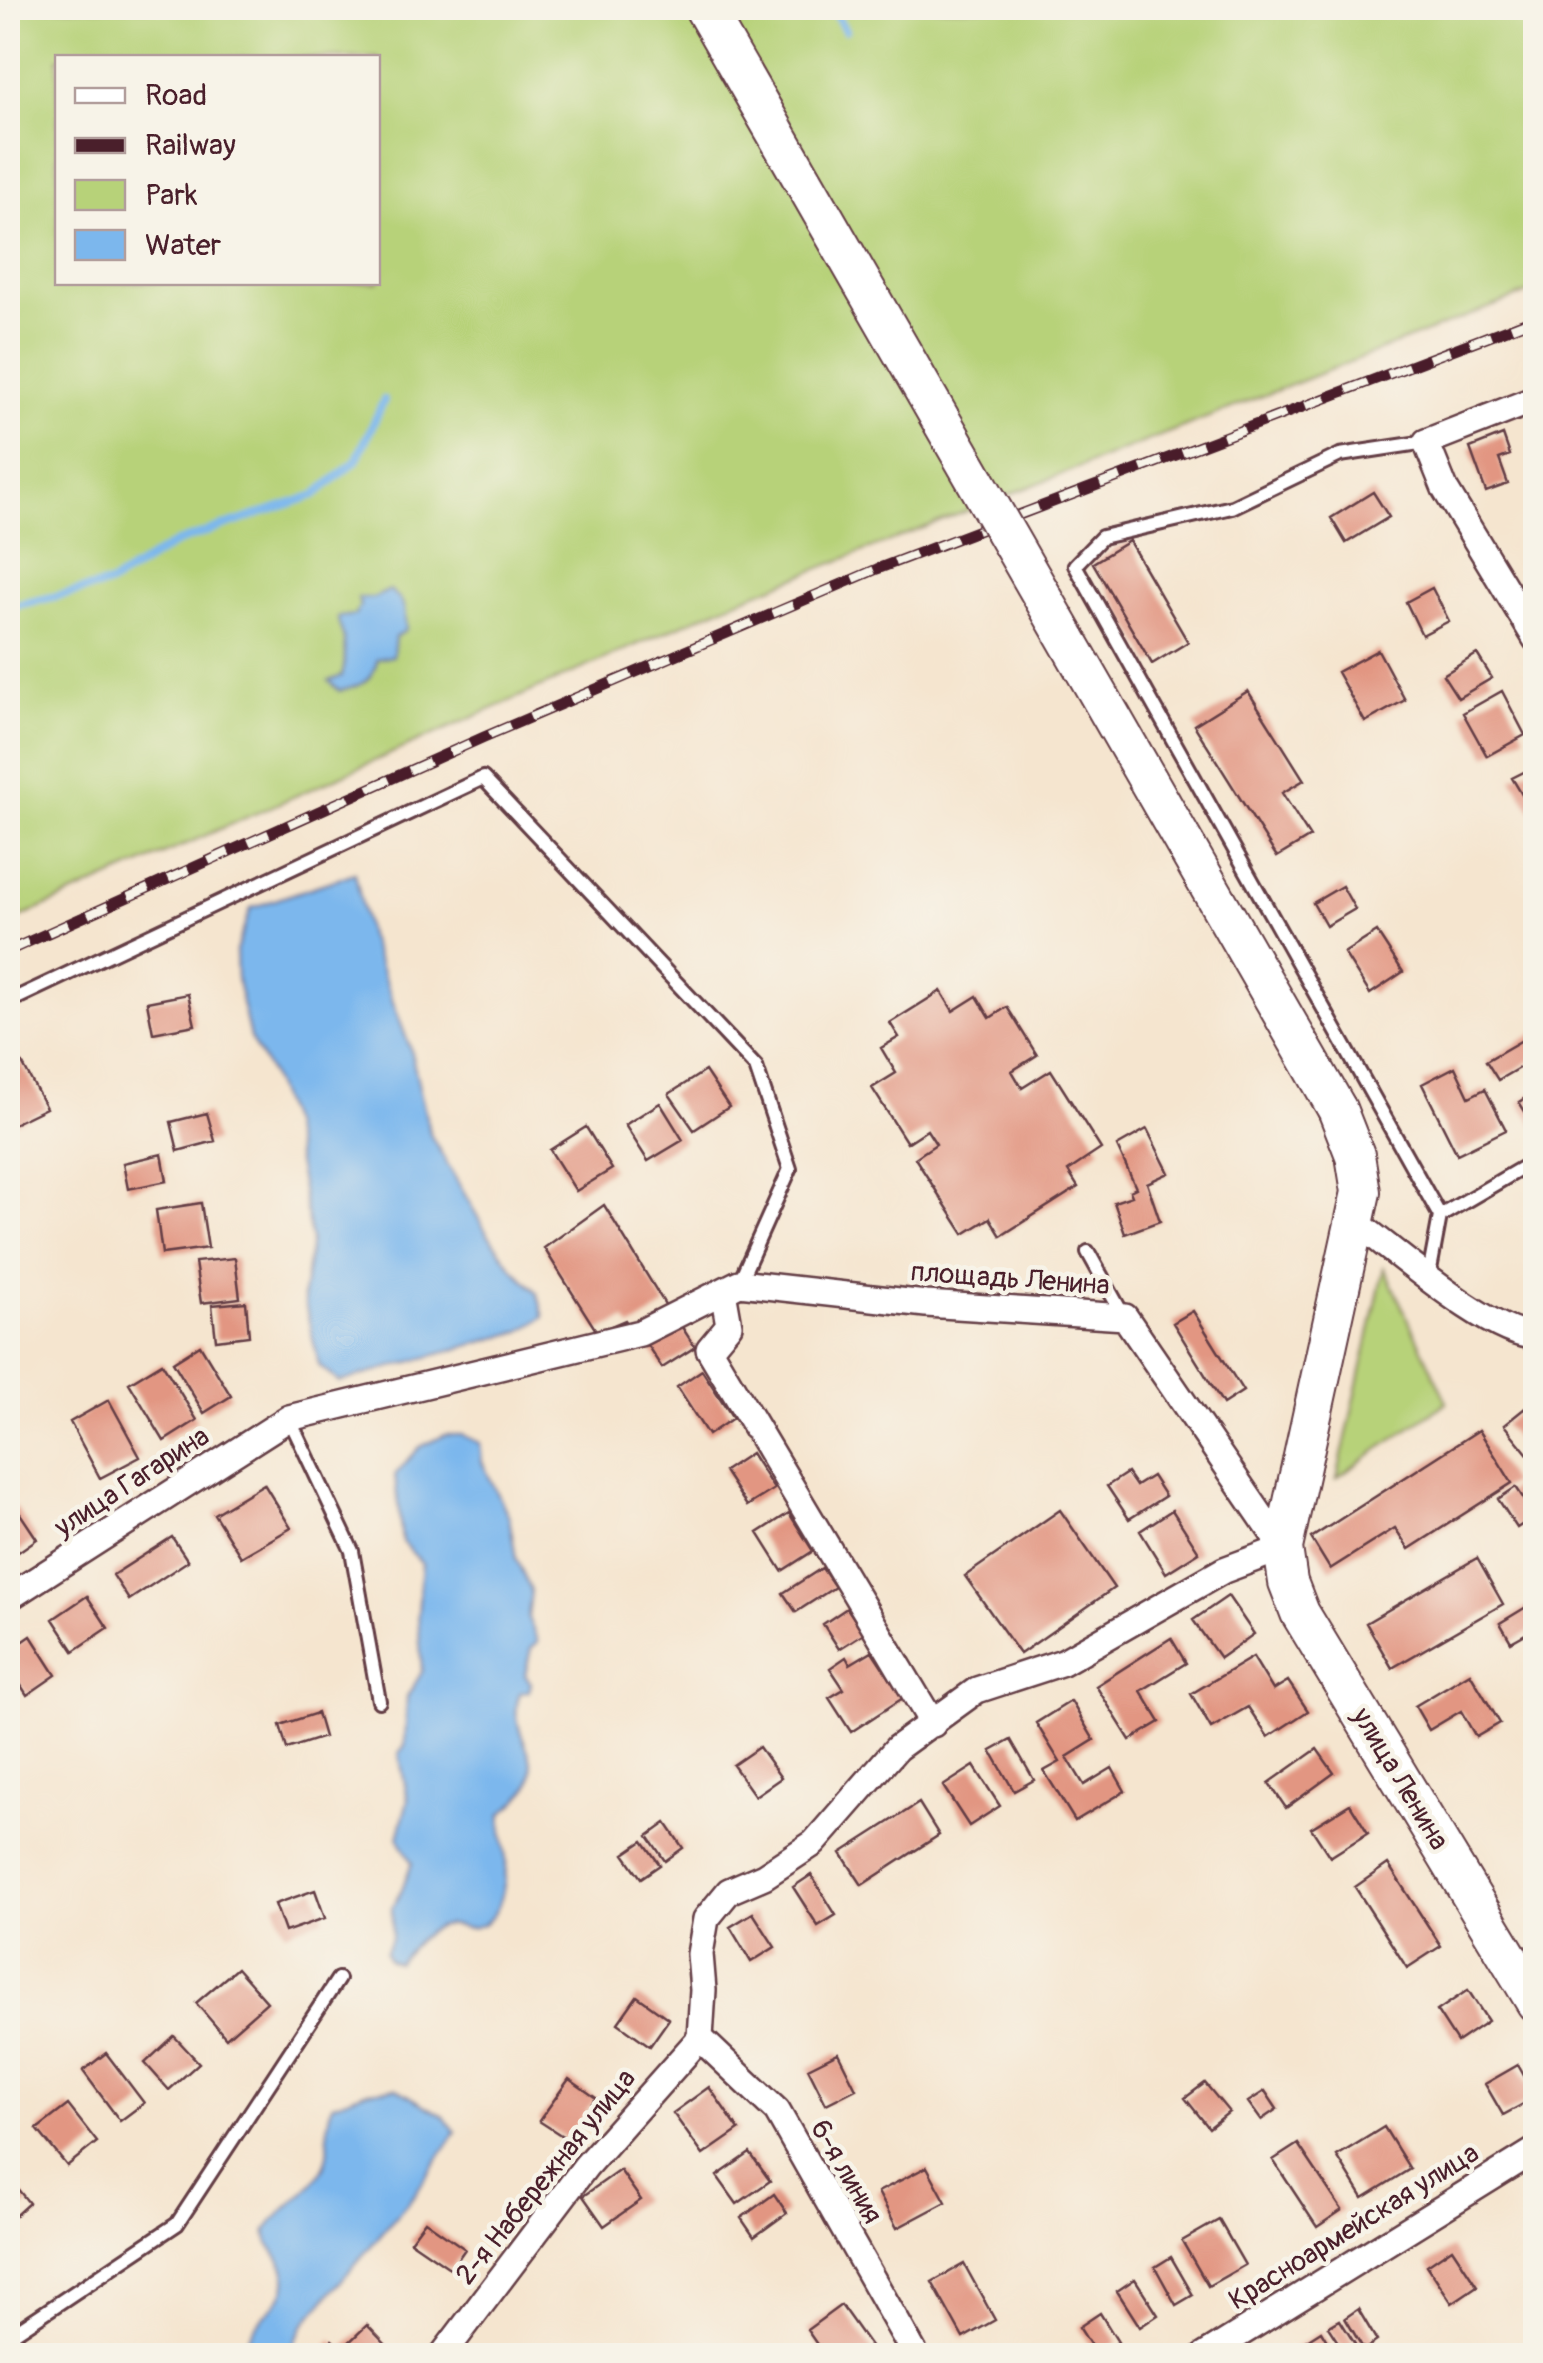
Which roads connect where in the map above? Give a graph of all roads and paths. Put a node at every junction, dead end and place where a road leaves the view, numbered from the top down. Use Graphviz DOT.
graph roads {
  1 [pos="704,8"];
  2 [pos="1536,399"];
  3 [pos="1426,442"];
  4 [pos="1536,639"];
  5 [pos="8,1002"];
  6 [pos="1536,1160"];
  7 [pos="1440,1216"];
  8 [pos="1357,1222"];
  9 [pos="1088,1252"];
  10 [pos="1428,1276"];
  11 [pos="731,1287"];
  12 [pos="1124,1317"];
  13 [pos="1536,1336"];
  14 [pos="289,1418"];
  15 [pos="1283,1548"];
  16 [pos="8,1598"];
  17 [pos="379,1701"];
  18 [pos="933,1724"];
  19 [pos="338,1979"];
  20 [pos="1536,2003"];
  21 [pos="700,2038"];
  22 [pos="1536,2150"];
  23 [pos="8,2337"];
  24 [pos="442,2356"];
  25 [pos="916,2356"];
  26 [pos="1204,2356"];
  1 -- 8 [label="main road, bridge"];
  2 -- 3 [label="street"];
  3 -- 4 [label="street"];
  3 -- 7 [label="lane"];
  5 -- 11 [label="lane"];
  6 -- 7 [label="lane"];
  7 -- 10 [label="lane"];
  8 -- 10 [label="street"];
  8 -- 15 [label="main road"];
  9 -- 12 [label="lane"];
  10 -- 13 [label="street"];
  11 -- 12 [label="street, площадь Ленина"];
  11 -- 14 [label="street, улица Гагарина"];
  11 -- 18 [label="street"];
  12 -- 15 [label="street, площадь Ленина"];
  14 -- 16 [label="street, улица Гагарина"];
  14 -- 17 [label="lane"];
  15 -- 18 [label="street"];
  15 -- 20 [label="main road, улица Ленина"];
  18 -- 21 [label="street"];
  19 -- 23 [label="lane"];
  21 -- 24 [label="street, 2-я Набережная улица"];
  21 -- 25 [label="street, 6-я линия"];
  22 -- 26 [label="street, Красноармейская улица"];
}
